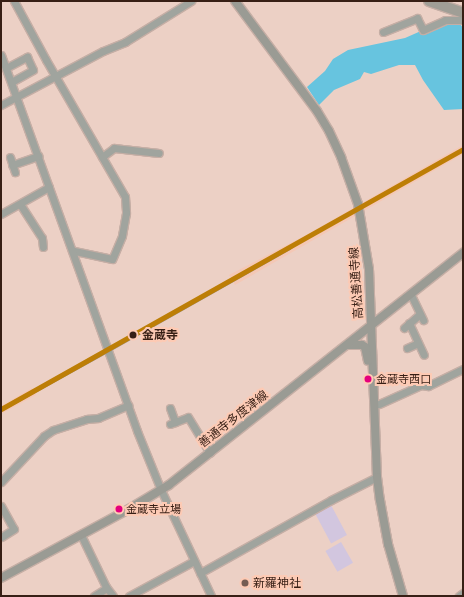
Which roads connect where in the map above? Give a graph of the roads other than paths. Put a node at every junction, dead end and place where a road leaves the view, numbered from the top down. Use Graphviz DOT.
graph roads {
  1 [pos="14,1"];
  2 [pos="191,1"];
  3 [pos="235,1"];
  4 [pos="429,1"];
  5 [pos="448,1"];
  6 [pos="461,8"];
  7 [pos="463,20"];
  8 [pos="383,32"];
  9 [pos="1,55"];
  10 [pos="6,68"];
  11 [pos="56,77"];
  12 [pos="11,82"];
  13 [pos="16,97"];
  14 [pos="1,105"];
  15 [pos="159,153"];
  16 [pos="38,156"];
  17 [pos="102,156"];
  18 [pos="10,157"];
  19 [pos="49,187"];
  20 [pos="20,204"];
  21 [pos="1,214"];
  22 [pos="43,247"];
  23 [pos="73,251"];
  24 [pos="463,253"];
  25 [pos="369,269"];
  26 [pos="411,295"];
  27 [pos="390,312"];
  28 [pos="371,326"];
  29 [pos="360,335"];
  30 [pos="372,339"];
  31 [pos="418,343"];
  32 [pos="347,345"];
  33 [pos="407,348"];
  34 [pos="424,356"];
  35 [pos="463,369"];
  36 [pos="374,389"];
  37 [pos="379,404"];
  38 [pos="128,405"];
  39 [pos="170,408"];
  40 [pos="210,453"];
  41 [pos="378,477"];
  42 [pos="1,482"];
  43 [pos="161,490"];
  44 [pos="1,506"];
  45 [pos="81,535"];
  46 [pos="1,537"];
  47 [pos="194,561"];
  48 [pos="200,573"];
  49 [pos="1,578"];
  50 [pos="107,588"];
  51 [pos="463,593"];
  52 [pos="94,596"];
  53 [pos="113,596"];
  54 [pos="129,596"];
  55 [pos="211,596"];
  56 [pos="403,596"];
  57 [pos="459,596"];
  1 -- 11 [label="street"];
  2 -- 11 [label="street"];
  3 -- 25 [label="main road, 高松善通寺線"];
  4 -- 6 [label="highway"];
  5 -- 6 [label="highway"];
  7 -- 8 [label="street"];
  9 -- 10 [label="street"];
  10 -- 12 [label="street"];
  10 -- 12 [label="street"];
  11 -- 13 [label="street"];
  11 -- 17 [label="street"];
  12 -- 13 [label="street"];
  13 -- 14 [label="street"];
  13 -- 16 [label="street"];
  15 -- 17 [label="street"];
  16 -- 18 [label="street"];
  16 -- 19 [label="street"];
  17 -- 23 [label="street"];
  19 -- 20 [label="street"];
  19 -- 23 [label="street"];
  20 -- 21 [label="street"];
  20 -- 22 [label="street"];
  23 -- 38 [label="street"];
  24 -- 26 [label="main road, 善通寺多度津線"];
  25 -- 27 [label="main road"];
  25 -- 28 [label="main road, 高松善通寺線"];
  26 -- 27 [label="main road, 善通寺多度津線"];
  26 -- 31 [label="street"];
  27 -- 28 [label="main road, 善通寺多度津線"];
  28 -- 29 [label="main road, 善通寺多度津線"];
  28 -- 30 [label="main road, 高松善通寺線"];
  29 -- 30 [label="main road"];
  29 -- 32 [label="main road, 善通寺多度津線"];
  30 -- 36 [label="main road, 高松善通寺線"];
  31 -- 33 [label="street"];
  31 -- 34 [label="street"];
  32 -- 36 [label="main road"];
  32 -- 40 [label="main road, 善通寺多度津線"];
  35 -- 37 [label="street"];
  36 -- 41 [label="main road, 高松善通寺線"];
  38 -- 42 [label="street"];
  38 -- 43 [label="street"];
  39 -- 40 [label="street"];
  40 -- 43 [label="main road, 善通寺多度津線"];
  41 -- 48 [label="street"];
  41 -- 56 [label="main road, 高松善通寺線"];
  43 -- 45 [label="main road, 善通寺多度津線"];
  43 -- 47 [label="street"];
  44 -- 46 [label="street"];
  45 -- 49 [label="main road, 善通寺多度津線"];
  45 -- 50 [label="street"];
  47 -- 48 [label="street"];
  47 -- 54 [label="street"];
  48 -- 55 [label="street"];
  50 -- 52 [label="street"];
  50 -- 53 [label="street"];
  51 -- 57 [label="street"];
}
